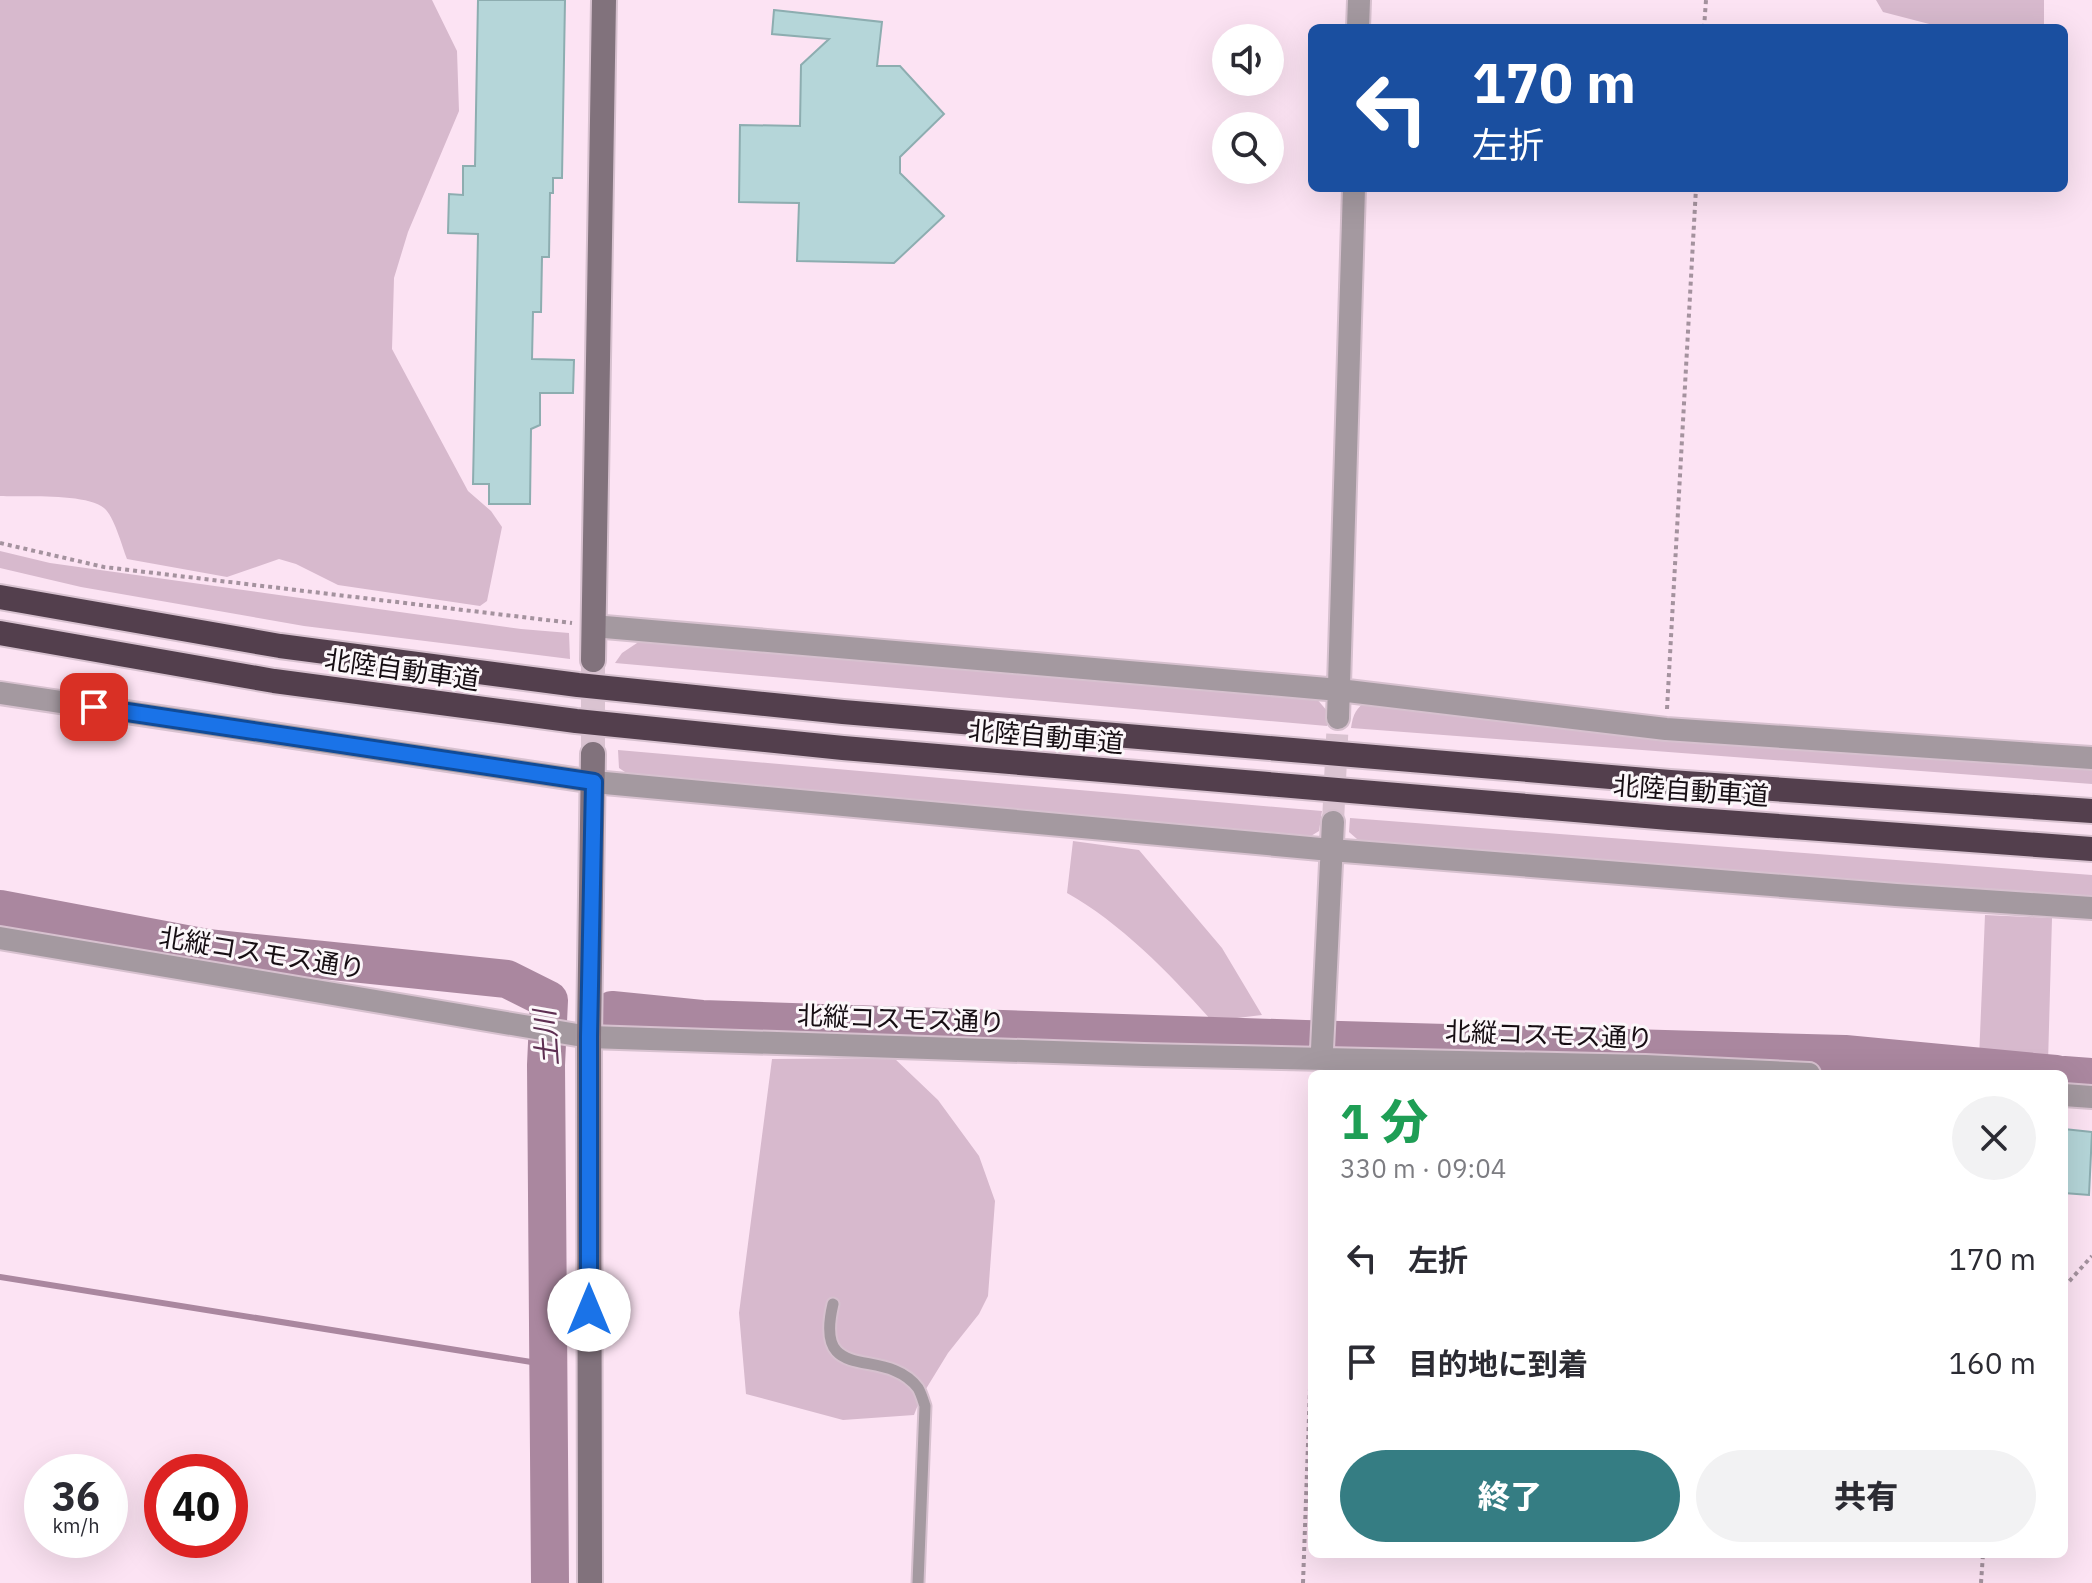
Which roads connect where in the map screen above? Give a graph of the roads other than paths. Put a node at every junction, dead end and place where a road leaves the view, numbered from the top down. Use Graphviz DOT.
graph roads {
  1 [pos="604,0"];
  2 [pos="1359,0"];
  3 [pos="1358,24"];
  4 [pos="1354,192"];
  5 [pos="0,597"];
  6 [pos="593,626"];
  7 [pos="0,633"];
  8 [pos="593,660"];
  9 [pos="1339,690"];
  10 [pos="0,693"];
  11 [pos="1338,718"];
  12 [pos="593,754"];
  13 [pos="2092,758"];
  14 [pos="594,782"];
  15 [pos="2092,811"];
  16 [pos="1333,822"];
  17 [pos="2092,849"];
  18 [pos="1331,850"];
  19 [pos="2092,908"];
  20 [pos="0,938"];
  21 [pos="584,1036"];
  22 [pos="1322,1040"];
  23 [pos="1727,1070"];
  24 [pos="2068,1095"];
  25 [pos="2092,1097"];
  26 [pos="833,1304"];
  27 [pos="590,1583"];
  28 [pos="918,1583"];
  1 -- 6 [label="street"];
  2 -- 3 [label="street"];
  4 -- 9 [label="street"];
  5 -- 15 [label="highway, 北陸自動車道"];
  6 -- 8 [label="street"];
  6 -- 9 [label="street"];
  7 -- 17 [label="highway, 北陸自動車道"];
  9 -- 11 [label="street"];
  9 -- 13 [label="street"];
  10 -- 14 [label="street"];
  12 -- 14 [label="street"];
  14 -- 18 [label="street"];
  14 -- 21 [label="street"];
  16 -- 18 [label="street"];
  18 -- 19 [label="street"];
  18 -- 22 [label="street"];
  20 -- 21 [label="street, 北縦コスモス通り"];
  21 -- 23 [label="street, 北縦コスモス通り"];
  21 -- 27 [label="street"];
  24 -- 25 [label="street"];
  26 -- 28 [label="lane"];
}
